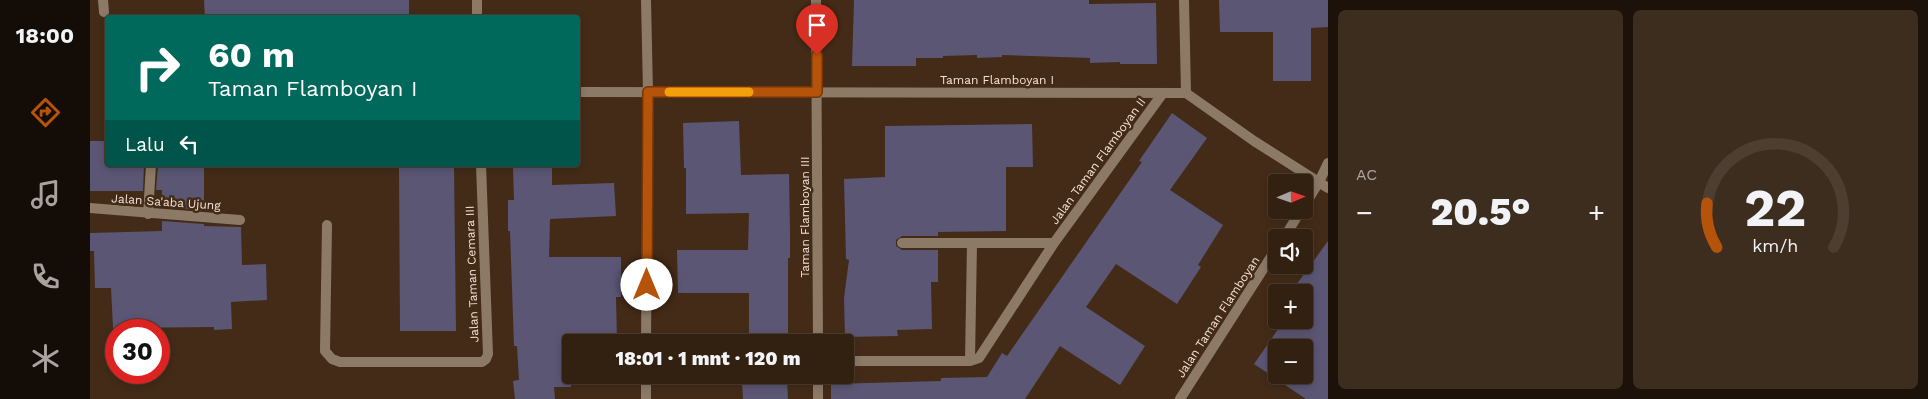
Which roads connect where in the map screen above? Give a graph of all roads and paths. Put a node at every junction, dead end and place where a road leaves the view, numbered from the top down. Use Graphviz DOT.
graph roads {
  1 [pos="103,0"];
  2 [pos="477,0"];
  3 [pos="646,0"];
  4 [pos="816,0"];
  5 [pos="1184,0"];
  6 [pos="104,12"];
  7 [pos="477,15"];
  8 [pos="580,92"];
  9 [pos="648,92"];
  10 [pos="817,92"];
  11 [pos="1186,92"];
  12 [pos="1163,93"];
  13 [pos="1328,164"];
  14 [pos="151,167"];
  15 [pos="481,167"];
  16 [pos="1324,185"];
  17 [pos="1313,197"];
  18 [pos="90,208"];
  19 [pos="148,214"];
  20 [pos="240,220"];
  21 [pos="327,225"];
  22 [pos="902,244"];
  23 [pos="972,244"];
  24 [pos="1054,244"];
  25 [pos="1268,262"];
  26 [pos="646,334"];
  27 [pos="818,334"];
  28 [pos="854,361"];
  29 [pos="970,361"];
  30 [pos="646,384"];
  31 [pos="818,384"];
  32 [pos="646,399"];
  33 [pos="818,399"];
  34 [pos="1180,399"];
  1 -- 6 [label="street"];
  2 -- 7 [label="street"];
  3 -- 9 [label="street"];
  4 -- 10 [label="street, Taman Flamboyan III"];
  5 -- 11 [label="street"];
  8 -- 9 [label="street, Taman Flamboyan I"];
  9 -- 10 [label="street, Taman Flamboyan I"];
  9 -- 26 [label="street"];
  10 -- 12 [label="street, Taman Flamboyan I"];
  10 -- 27 [label="street, Taman Flamboyan III"];
  11 -- 12 [label="street, Taman Flamboyan I"];
  11 -- 16 [label="street"];
  12 -- 24 [label="street, Jalan Taman Flamboyan II"];
  13 -- 16 [label="street"];
  14 -- 19 [label="street"];
  15 -- 21 [label="street, Jalan Taman Cemara III"];
  16 -- 17 [label="street"];
  18 -- 19 [label="street, Jalan Sa'aba Ujung"];
  19 -- 20 [label="street, Jalan Sa'aba Ujung"];
  22 -- 23 [label="street, Jalan Taman Flamboyan II"];
  23 -- 24 [label="street, Jalan Taman Flamboyan II"];
  23 -- 29 [label="street"];
  24 -- 29 [label="street, Jalan Taman Flamboyan II"];
  25 -- 34 [label="street, Jalan Taman Flamboyan"];
  28 -- 29 [label="street"];
  30 -- 32 [label="street"];
  31 -- 33 [label="street"];
}
